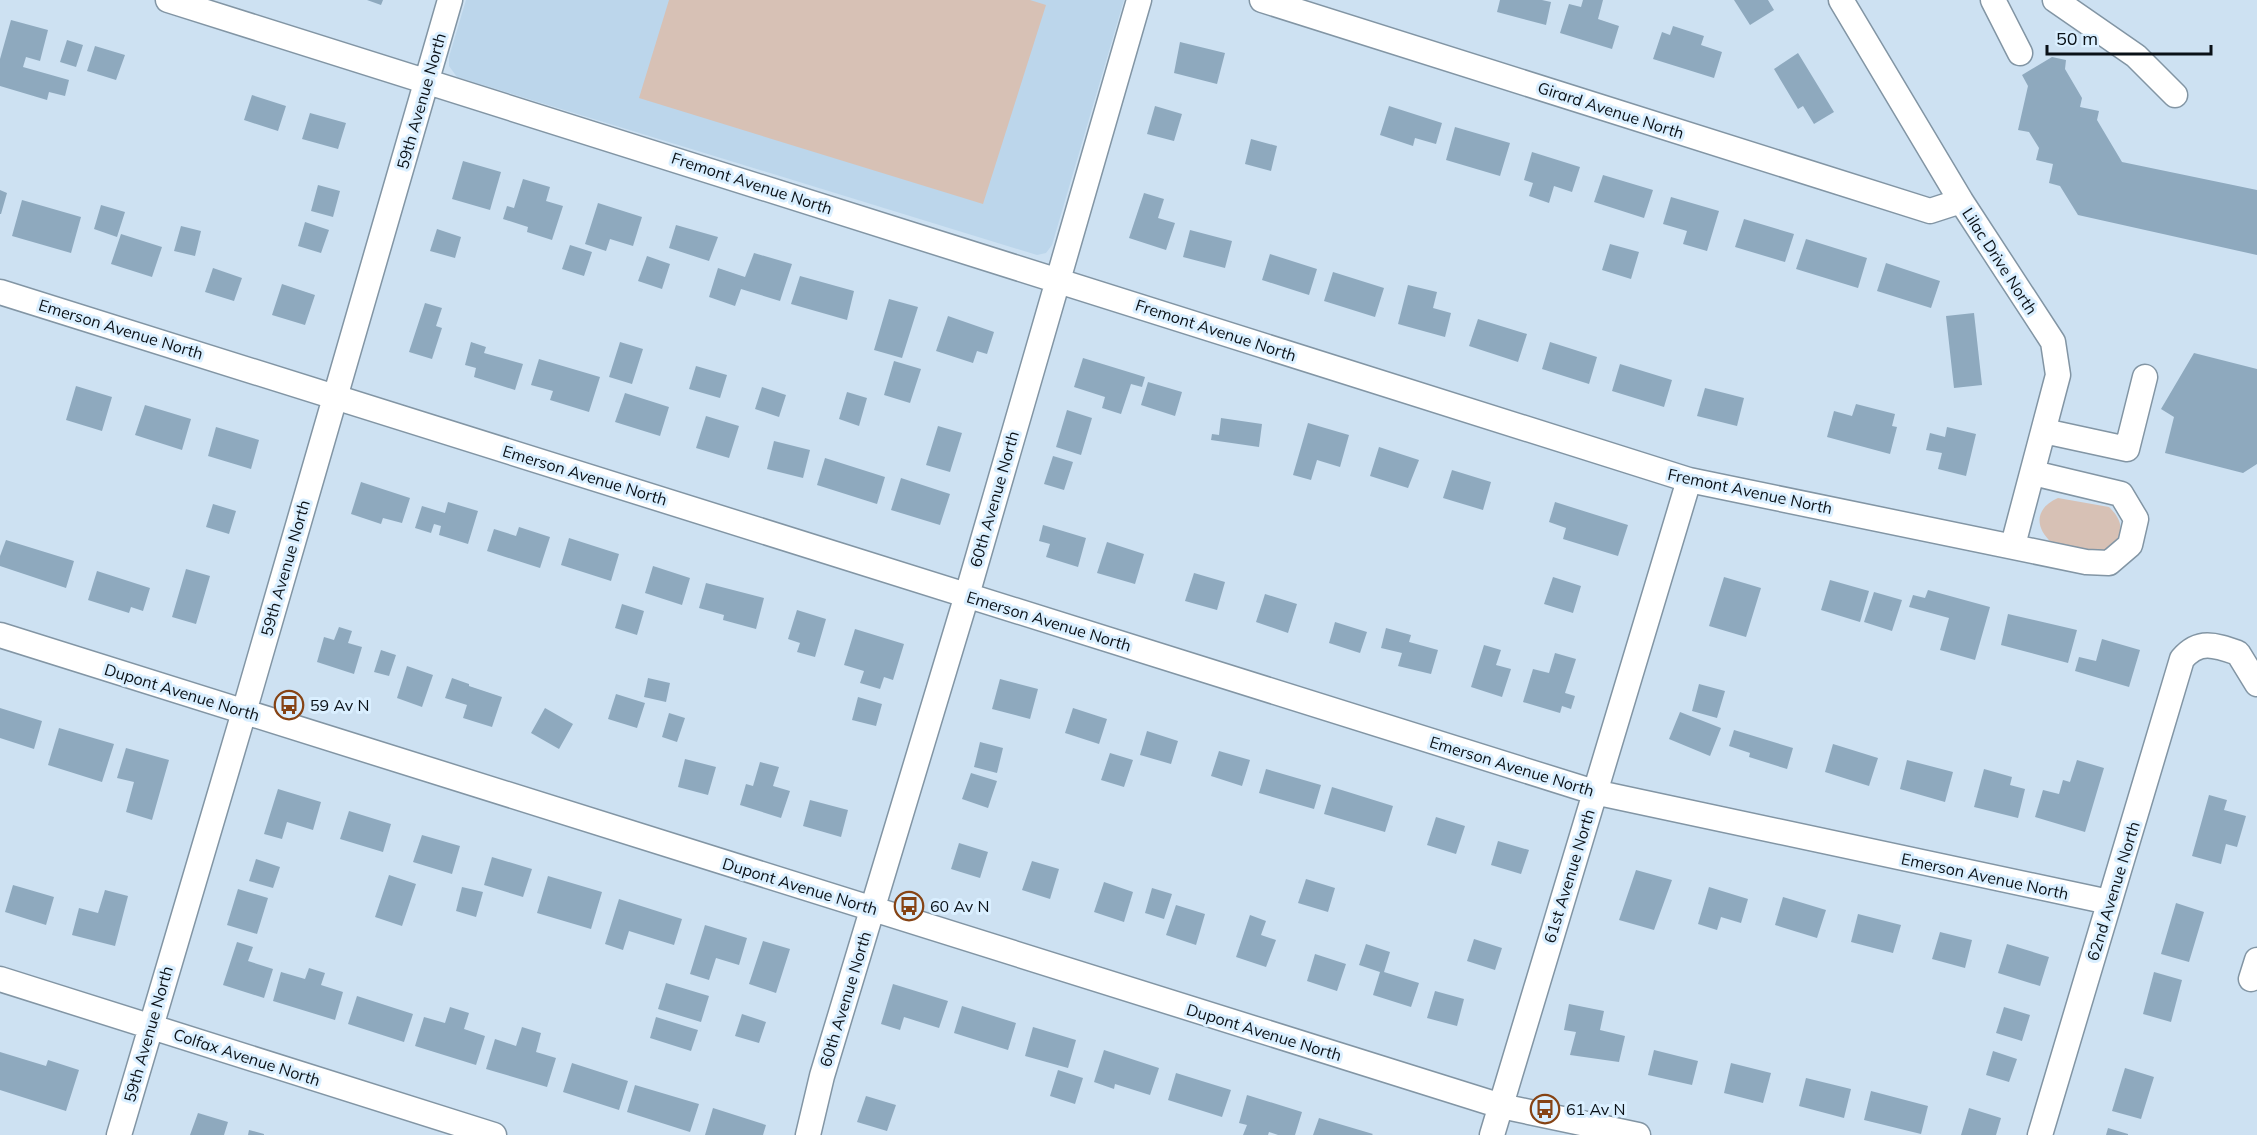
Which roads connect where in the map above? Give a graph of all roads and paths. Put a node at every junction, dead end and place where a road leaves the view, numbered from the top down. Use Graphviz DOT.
graph roads {
  1 [pos="168,0"];
  2 [pos="450,0"];
  3 [pos="1139,0"];
  4 [pos="1262,0"];
  5 [pos="1841,0"];
  6 [pos="1993,0"];
  7 [pos="2055,0"];
  8 [pos="2020,53"];
  9 [pos="427,81"];
  10 [pos="2175,95"];
  11 [pos="1961,201"];
  12 [pos="1057,280"];
  13 [pos="0,292"];
  14 [pos="2145,377"];
  15 [pos="334,396"];
  16 [pos="2044,431"];
  17 [pos="2033,473"];
  18 [pos="1689,480"];
  19 [pos="2013,545"];
  20 [pos="967,595"];
  21 [pos="0,635"];
  22 [pos="2257,684"];
  23 [pos="244,712"];
  24 [pos="1594,792"];
  25 [pos="2109,902"];
  26 [pos="872,909"];
  27 [pos="0,979"];
  28 [pos="151,1026"];
  29 [pos="1501,1106"];
  30 [pos="119,1135"];
  31 [pos="494,1135"];
  32 [pos="808,1135"];
  33 [pos="1492,1135"];
  34 [pos="1638,1135"];
  35 [pos="2040,1135"];
  1 -- 9 [label="street, Fremont Avenue North"];
  2 -- 9 [label="street, 59th Avenue North"];
  3 -- 12 [label="street, 60th Avenue North"];
  4 -- 11 [label="street, Girard Avenue North"];
  5 -- 11 [label="street, Lilac Drive North"];
  6 -- 8 [label="street"];
  7 -- 10 [label="street"];
  9 -- 12 [label="street, Fremont Avenue North"];
  9 -- 15 [label="street, 59th Avenue North"];
  11 -- 16 [label="street, Lilac Drive North"];
  12 -- 18 [label="street, Fremont Avenue North"];
  12 -- 20 [label="street, 60th Avenue North"];
  13 -- 15 [label="street, Emerson Avenue North"];
  14 -- 16 [label="street"];
  15 -- 20 [label="street, Emerson Avenue North"];
  15 -- 23 [label="street, 59th Avenue North"];
  16 -- 17 [label="street, Lilac Drive North"];
  17 -- 19 [label="street, Lilac Drive North"];
  17 -- 19 [label="street, Fremont Avenue North"];
  18 -- 19 [label="street, Fremont Avenue North"];
  18 -- 24 [label="street, 61st Avenue North"];
  20 -- 24 [label="street, Emerson Avenue North"];
  20 -- 26 [label="street, 60th Avenue North"];
  21 -- 23 [label="street, Dupont Avenue North"];
  22 -- 25 [label="street, 62nd Avenue North"];
  23 -- 26 [label="street, Dupont Avenue North"];
  23 -- 28 [label="street, 59th Avenue North"];
  24 -- 25 [label="street, Emerson Avenue North"];
  24 -- 29 [label="street, 61st Avenue North"];
  25 -- 35 [label="street, 62nd Avenue North"];
  26 -- 29 [label="street, Dupont Avenue North"];
  26 -- 32 [label="street, 60th Avenue North"];
  27 -- 28 [label="street, Colfax Avenue North"];
  28 -- 30 [label="street, 59th Avenue North"];
  28 -- 31 [label="street, Colfax Avenue North"];
  29 -- 33 [label="street, 61st Avenue North"];
  29 -- 34 [label="street, Dupont Avenue North"];
}
